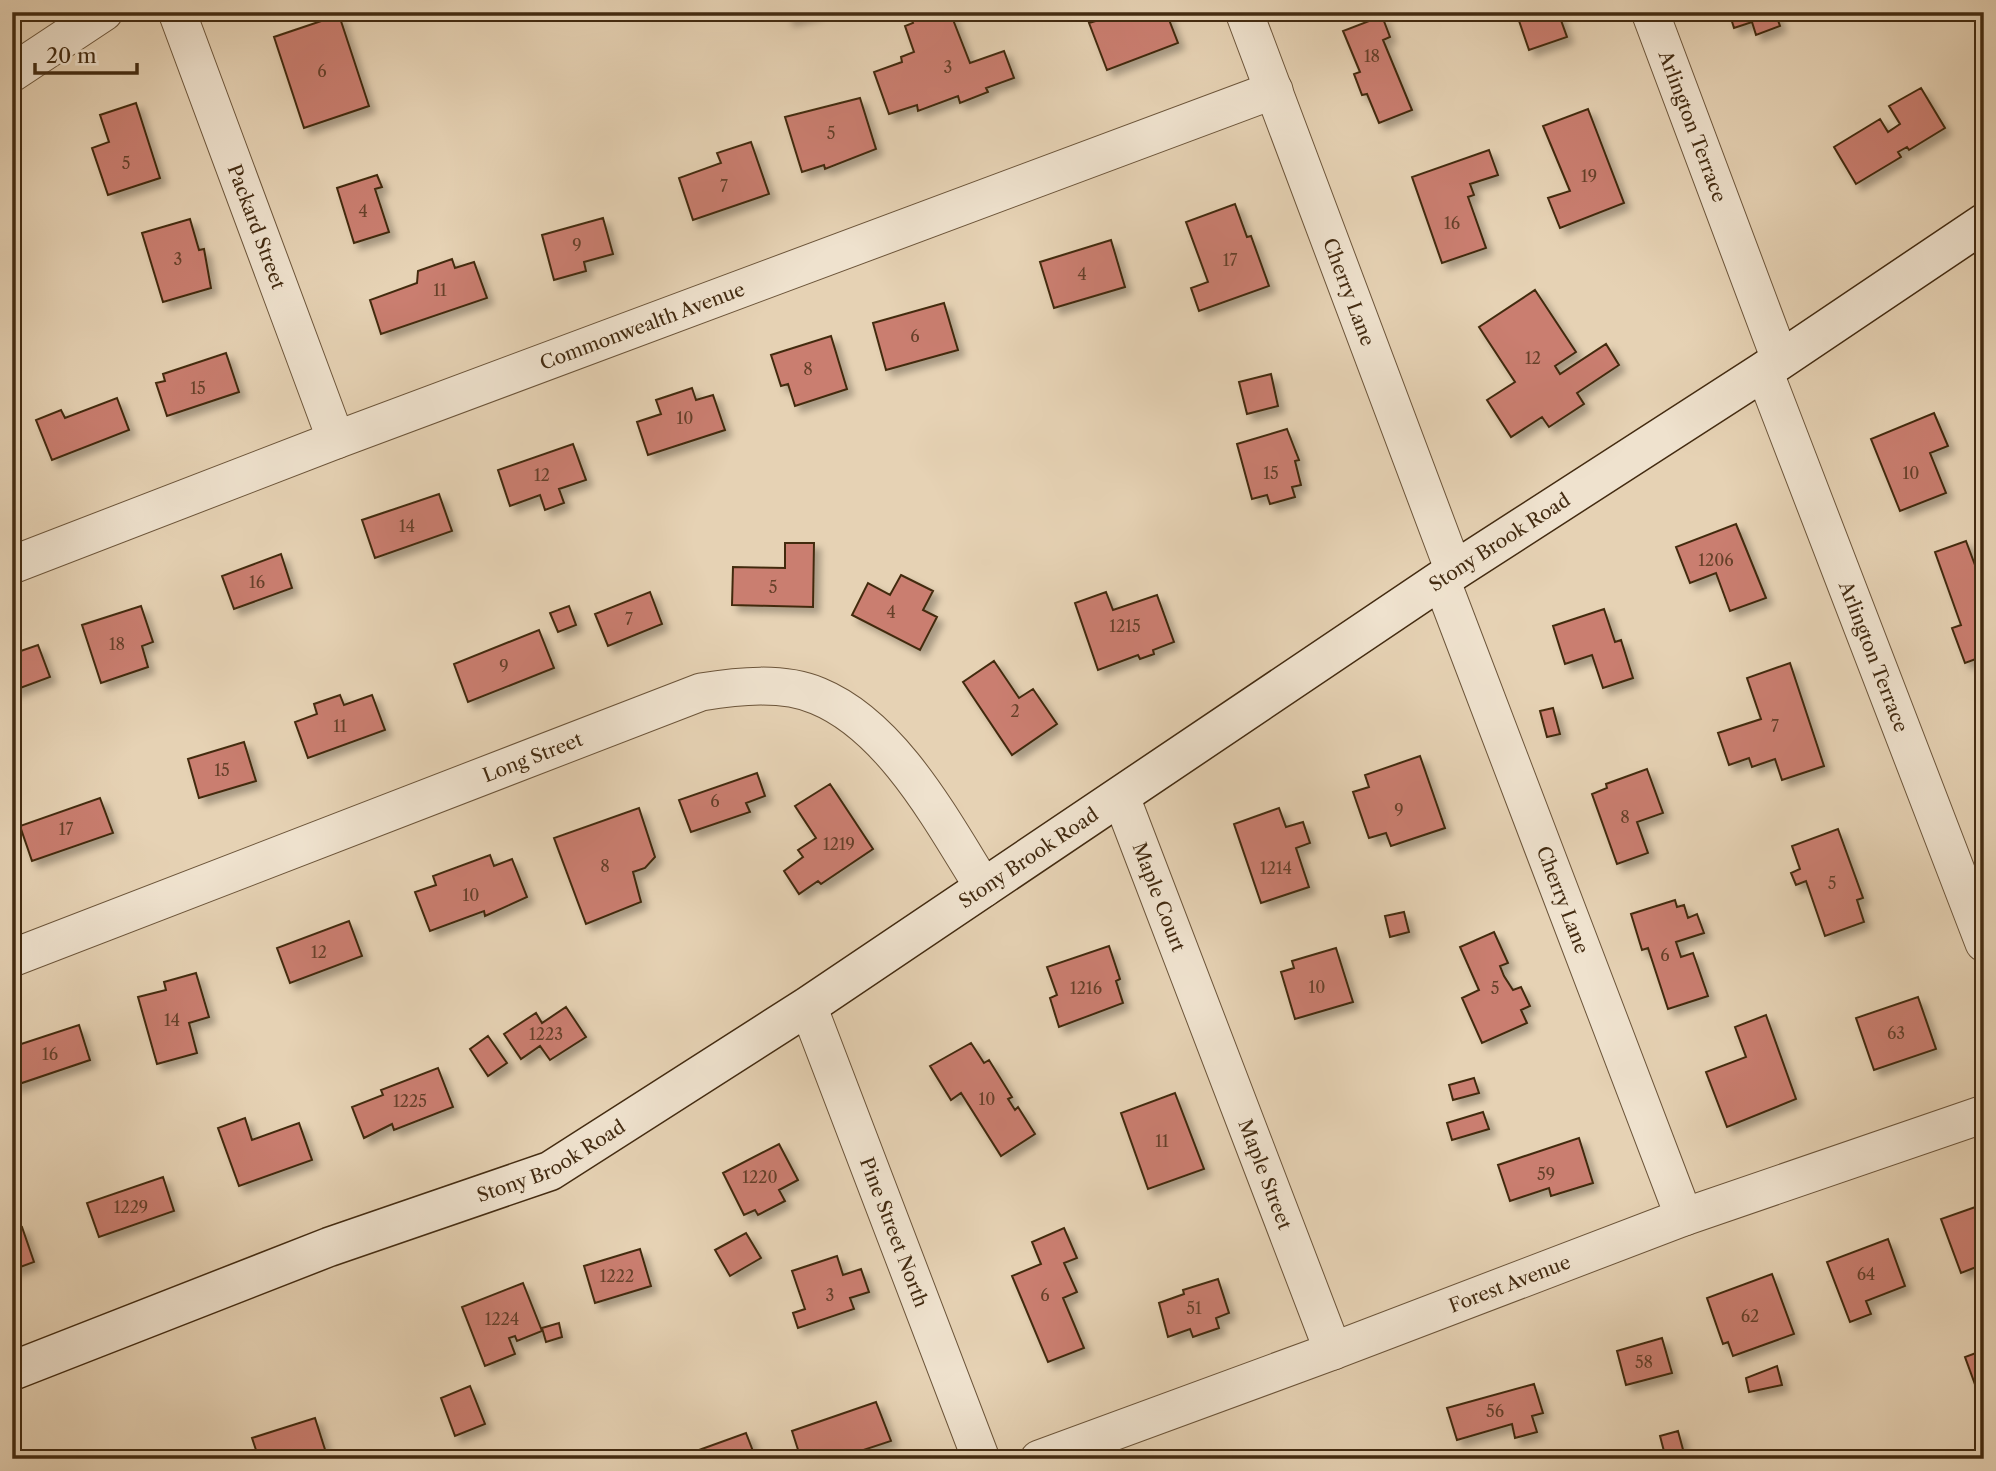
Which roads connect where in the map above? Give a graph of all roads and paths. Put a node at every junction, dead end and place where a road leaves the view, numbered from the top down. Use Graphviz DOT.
graph roads {
  1 [pos="104,12"];
  2 [pos="177,12"];
  3 [pos="1244,12"];
  4 [pos="1650,12"];
  5 [pos="12,73"];
  6 [pos="1274,90"];
  7 [pos="1984,223"];
  8 [pos="1772,365"];
  9 [pos="336,440"];
  10 [pos="12,565"];
  11 [pos="1448,577"];
  12 [pos="1121,797"];
  13 [pos="984,888"];
  14 [pos="1984,943"];
  15 [pos="12,958"];
  16 [pos="1197,997"];
  17 [pos="808,1006"];
  18 [pos="1984,1114"];
  19 [pos="1684,1217"];
  20 [pos="1333,1351"];
  21 [pos="12,1371"];
  22 [pos="981,1459"];
  23 [pos="1039,1459"];
  1 -- 5 [label="street"];
  2 -- 9 [label="street, Packard Street"];
  3 -- 6 [label="street, Cherry Lane"];
  4 -- 8 [label="street, Arlington Terrace"];
  6 -- 9 [label="street, Commonwealth Avenue"];
  6 -- 11 [label="street, Cherry Lane"];
  7 -- 8 [label="main road, Stony Brook Road"];
  8 -- 11 [label="main road, Stony Brook Road"];
  8 -- 14 [label="street, Arlington Terrace"];
  9 -- 10 [label="street, Commonwealth Avenue"];
  11 -- 12 [label="main road, Stony Brook Road"];
  11 -- 19 [label="street, Cherry Lane"];
  12 -- 13 [label="main road, Stony Brook Road"];
  12 -- 16 [label="street, Maple Court"];
  13 -- 15 [label="street, Long Street"];
  13 -- 17 [label="main road, Stony Brook Road"];
  16 -- 20 [label="street, Maple Street"];
  17 -- 21 [label="main road, Stony Brook Road"];
  17 -- 22 [label="street, Pine Street North"];
  18 -- 19 [label="street, Forest Avenue"];
  19 -- 20 [label="street, Forest Avenue"];
  20 -- 23 [label="street, Forest Avenue"];
}
